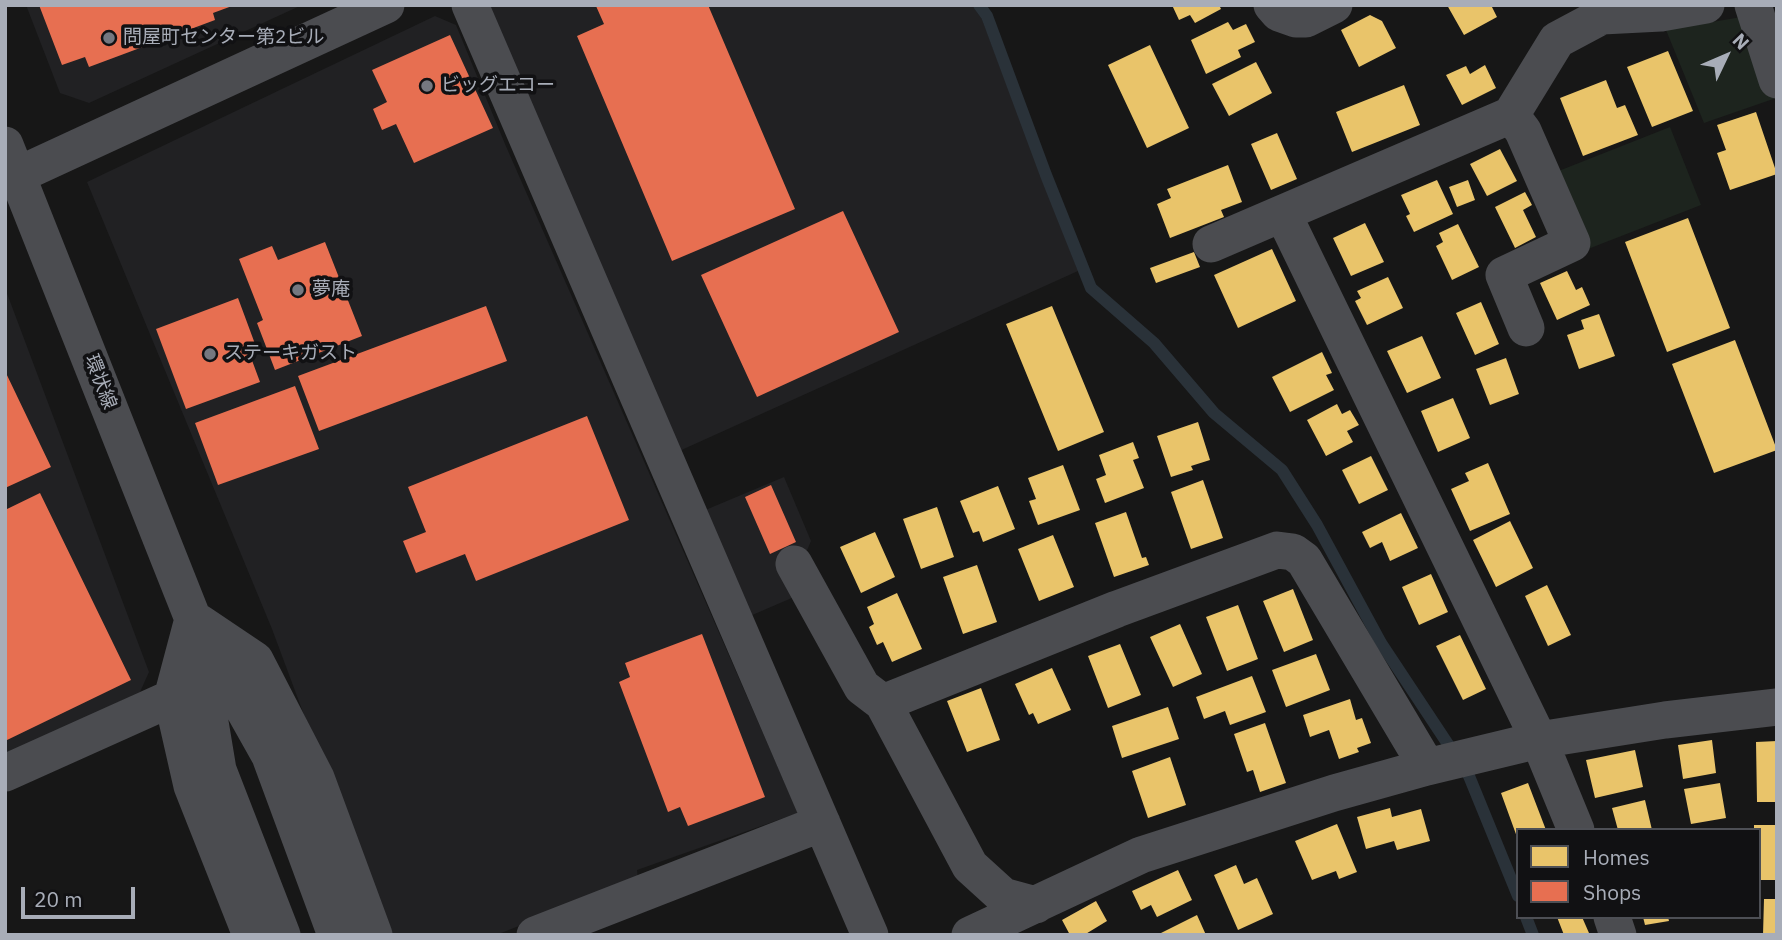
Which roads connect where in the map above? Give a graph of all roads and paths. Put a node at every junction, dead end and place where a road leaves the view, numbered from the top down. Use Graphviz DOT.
graph roads {
  1 [pos="386,5"];
  2 [pos="470,5"];
  3 [pos="1272,5"];
  4 [pos="1334,5"];
  5 [pos="1753,5"];
  6 [pos="1692,7"];
  7 [pos="1599,11"];
  8 [pos="1777,80"];
  9 [pos="1511,115"];
  10 [pos="9,167"];
  11 [pos="1283,214"];
  12 [pos="1211,244"];
  13 [pos="1525,328"];
  14 [pos="794,564"];
  15 [pos="193,619"];
  16 [pos="172,698"];
  17 [pos="883,703"];
  18 [pos="1777,707"];
  19 [pos="1539,740"];
  20 [pos="1427,767"];
  21 [pos="5,773"];
  22 [pos="822,823"];
  23 [pos="1575,828"];
  24 [pos="1036,905"];
  25 [pos="1006,927"];
  26 [pos="251,935"];
  27 [pos="282,935"];
  28 [pos="336,935"];
  29 [pos="374,935"];
  30 [pos="535,935"];
  31 [pos="870,935"];
  32 [pos="970,935"];
  1 -- 10 [label="street"];
  2 -- 22 [label="street"];
  3 -- 4 [label="street"];
  5 -- 8 [label="street"];
  6 -- 7 [label="street"];
  7 -- 9 [label="street"];
  9 -- 11 [label="street"];
  9 -- 13 [label="street"];
  10 -- 15 [label="street, 環状線"];
  11 -- 12 [label="street"];
  11 -- 19 [label="street"];
  14 -- 17 [label="street"];
  15 -- 16 [label="street"];
  15 -- 27 [label="street, 環状線"];
  15 -- 28 [label="street, 環状線"];
  15 -- 29 [label="street"];
  16 -- 21 [label="street"];
  16 -- 26 [label="street"];
  17 -- 20 [label="street"];
  17 -- 24 [label="street"];
  18 -- 19 [label="street"];
  19 -- 20 [label="street"];
  19 -- 23 [label="street"];
  20 -- 24 [label="street"];
  22 -- 30 [label="street"];
  22 -- 31 [label="street"];
  24 -- 25 [label="street"];
  25 -- 32 [label="street"];
}
